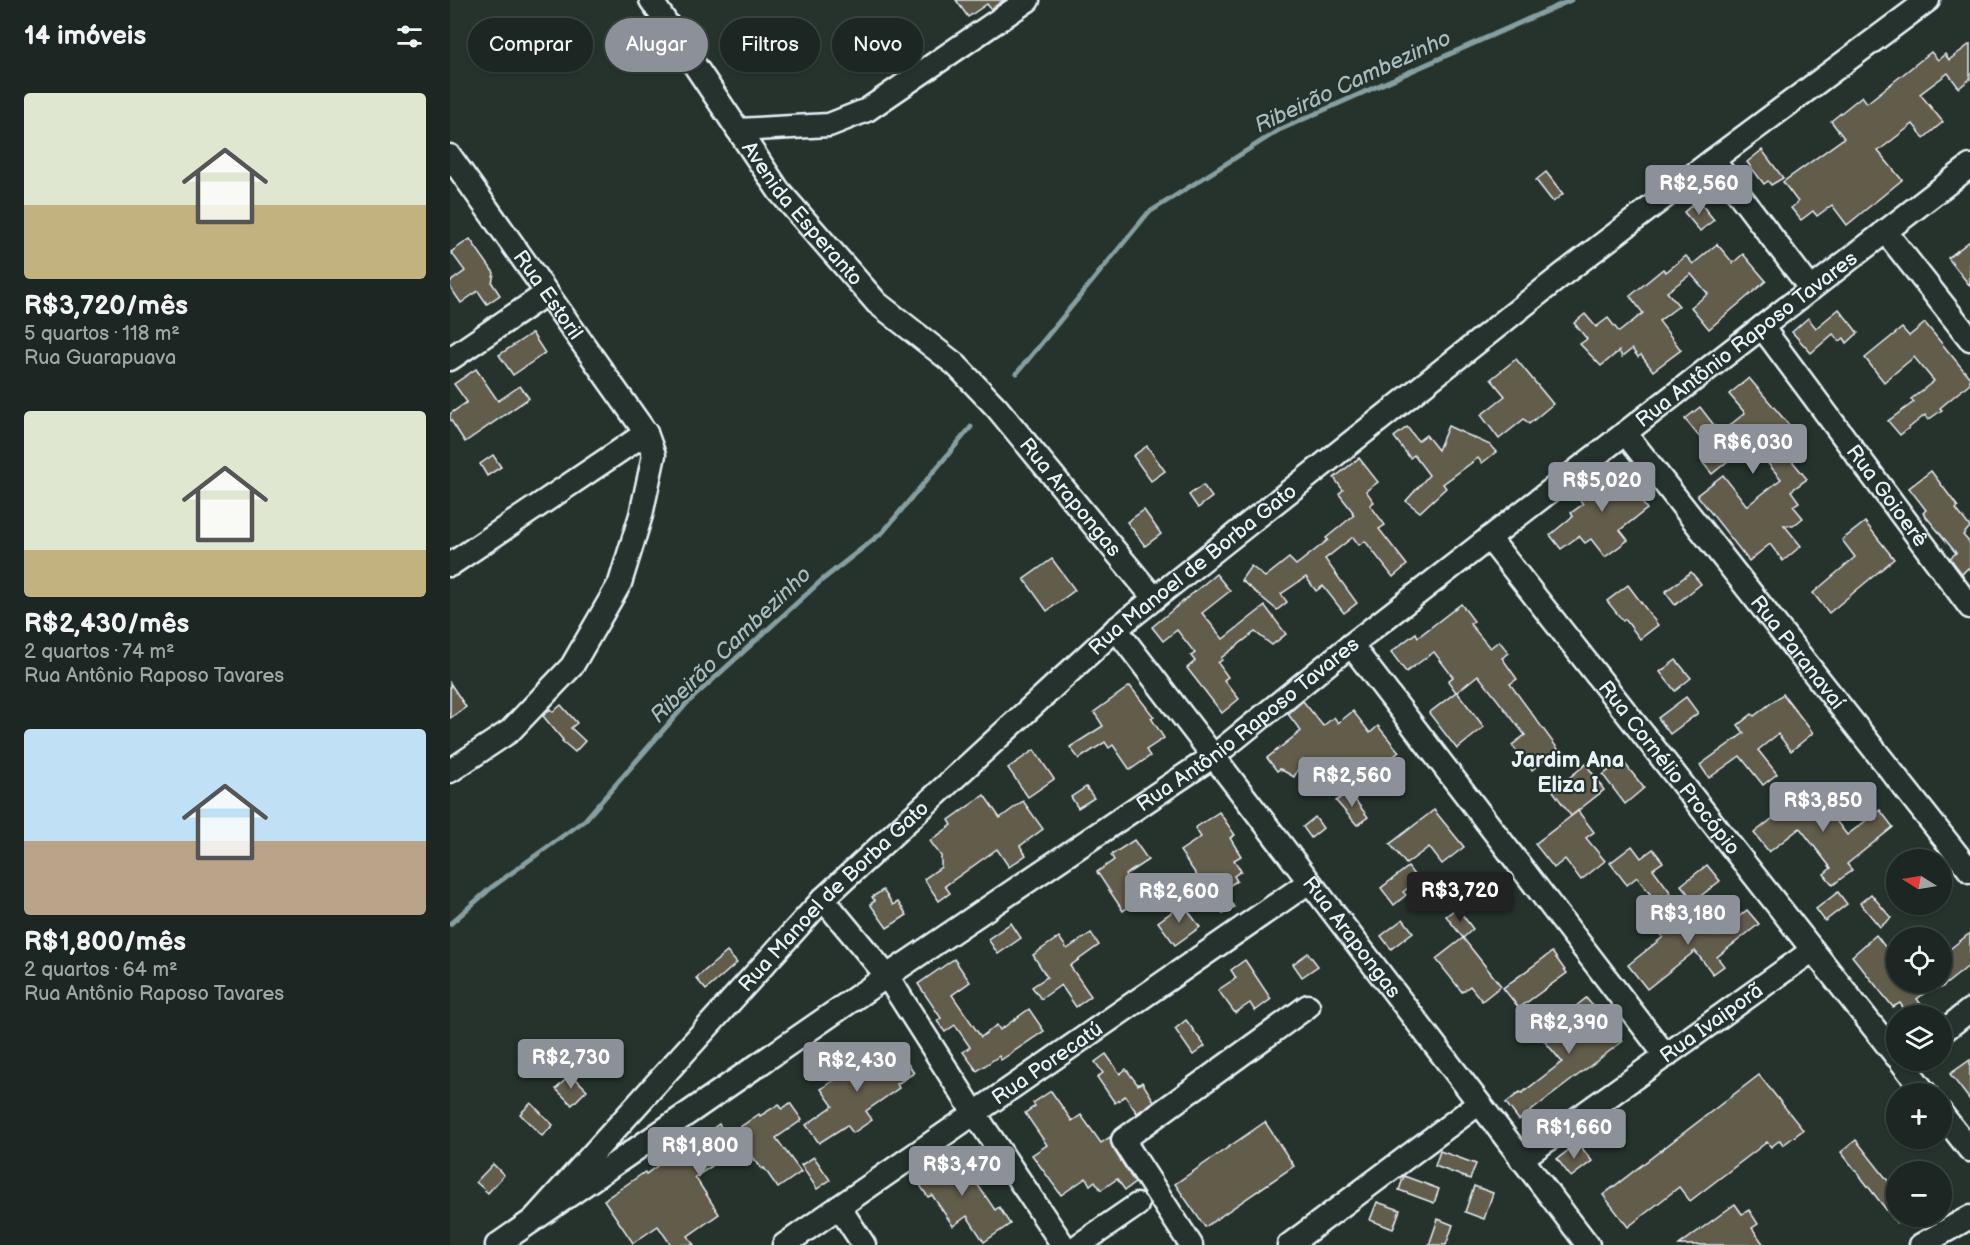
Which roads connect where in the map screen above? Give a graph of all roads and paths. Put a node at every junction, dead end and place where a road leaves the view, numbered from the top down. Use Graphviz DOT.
graph roads {
  1 [pos="651,0"];
  2 [pos="1028,0"];
  3 [pos="1930,0"];
  4 [pos="738,130"];
  5 [pos="450,156"];
  6 [pos="1713,160"];
  7 [pos="1970,166"];
  8 [pos="1885,231"];
  9 [pos="1811,289"];
  10 [pos="547,293"];
  11 [pos="1762,327"];
  12 [pos="1970,339"];
  13 [pos="450,359"];
  14 [pos="986,397"];
  15 [pos="645,433"];
  16 [pos="1625,433"];
  17 [pos="1489,538"];
  18 [pos="450,565"];
  19 [pos="1154,598"];
  20 [pos="1970,607"];
  21 [pos="1116,629"];
  22 [pos="1351,645"];
  23 [pos="1215,755"];
  24 [pos="450,771"];
  25 [pos="1970,871"];
  26 [pos="1309,882"];
  27 [pos="823,899"];
  28 [pos="1813,950"];
  29 [pos="887,976"];
  30 [pos="1308,1006"];
  31 [pos="1970,1010"];
  32 [pos="1952,1024"];
  33 [pos="1886,1040"];
  34 [pos="1666,1056"];
  35 [pos="1478,1104"];
  36 [pos="975,1114"];
  37 [pos="1952,1127"];
  38 [pos="1970,1150"];
  39 [pos="1521,1159"];
  40 [pos="1137,1205"];
  41 [pos="839,1207"];
  42 [pos="1970,1217"];
  43 [pos="533,1220"];
  44 [pos="497,1245"];
  45 [pos="784,1245"];
  46 [pos="864,1245"];
  47 [pos="1063,1245"];
  48 [pos="1080,1245"];
  49 [pos="1191,1245"];
  50 [pos="1289,1245"];
  51 [pos="1588,1245"];
  52 [pos="1921,1245"];
  1 -- 4 [label="street, Avenida Esperanto"];
  2 -- 4 [label="street"];
  3 -- 6 [label="street, Rua Manoel de Borba Gato"];
  4 -- 14 [label="street, Avenida Esperanto"];
  5 -- 10 [label="street, Rua Estoril"];
  6 -- 9 [label="street"];
  6 -- 19 [label="street, Rua Manoel de Borba Gato"];
  7 -- 8 [label="street, Rua Antônio Raposo Tavares"];
  8 -- 9 [label="street, Rua Antônio Raposo Tavares"];
  8 -- 12 [label="street"];
  9 -- 11 [label="street, Rua Antônio Raposo Tavares"];
  10 -- 13 [label="street"];
  10 -- 15 [label="street, Rua Estoril"];
  11 -- 16 [label="street, Rua Antônio Raposo Tavares"];
  11 -- 20 [label="street, Rua Goioerê"];
  14 -- 19 [label="street, Rua Arapongas"];
  15 -- 18 [label="street"];
  15 -- 24 [label="street, Rua Estoril"];
  16 -- 17 [label="street, Rua Antônio Raposo Tavares"];
  16 -- 25 [label="street, Rua Paranavaí"];
  17 -- 22 [label="street, Rua Antônio Raposo Tavares"];
  17 -- 28 [label="street, Rua Cornélio Procópio"];
  19 -- 21 [label="street, Rua Manoel de Borba Gato"];
  21 -- 23 [label="street, Rua Arapongas"];
  21 -- 27 [label="street, Rua Manoel de Borba Gato"];
  22 -- 23 [label="street, Rua Antônio Raposo Tavares"];
  22 -- 34 [label="street"];
  23 -- 26 [label="street, Rua Arapongas"];
  23 -- 29 [label="street, Rua Antônio Raposo Tavares"];
  26 -- 35 [label="street, Rua Arapongas"];
  26 -- 36 [label="street, Rua Porecatú"];
  27 -- 29 [label="street"];
  27 -- 43 [label="street, Rua Manoel de Borba Gato"];
  28 -- 33 [label="street, Rua Cornélio Procópio"];
  28 -- 34 [label="street, Rua Ivaiporã"];
  29 -- 36 [label="street"];
  29 -- 43 [label="street, Rua Antônio Raposo Tavares"];
  30 -- 49 [label="street"];
  31 -- 32 [label="street"];
  34 -- 39 [label="street, Rua Ivaiporã"];
  35 -- 39 [label="street, Rua Arapongas"];
  35 -- 50 [label="street"];
  36 -- 41 [label="street, Rua Porecatú"];
  36 -- 47 [label="street"];
  37 -- 38 [label="street"];
  39 -- 51 [label="street, Rua Arapongas"];
  40 -- 48 [label="street"];
  41 -- 45 [label="street, Rua Porecatú"];
  41 -- 46 [label="street"];
  42 -- 52 [label="street"];
  43 -- 44 [label="street, Rua Antônio Raposo Tavares"];
}
